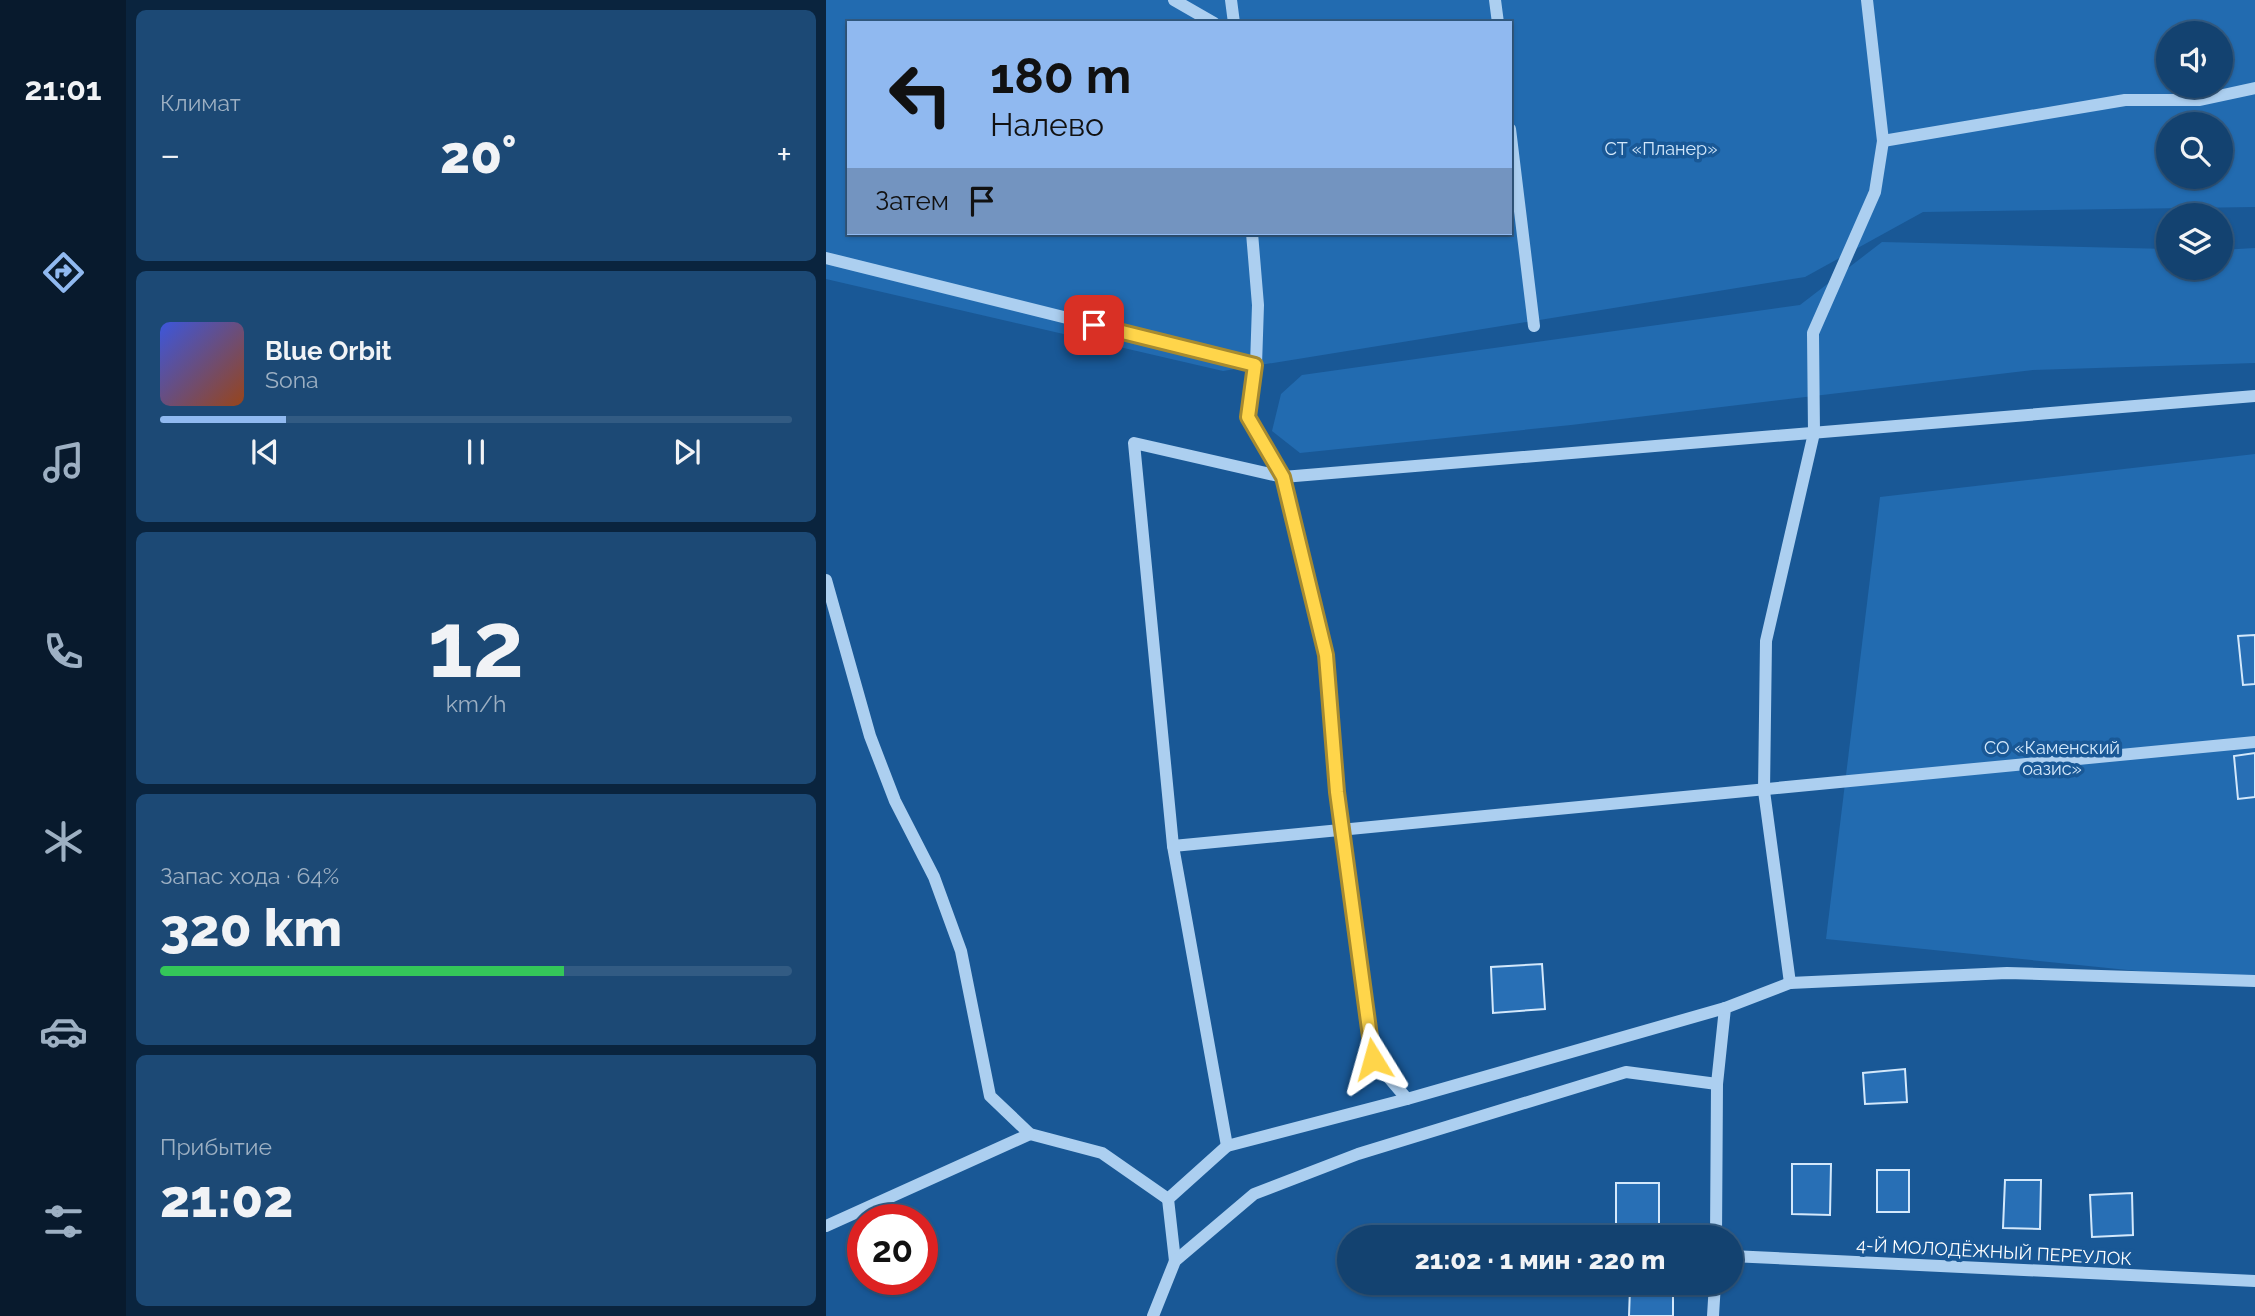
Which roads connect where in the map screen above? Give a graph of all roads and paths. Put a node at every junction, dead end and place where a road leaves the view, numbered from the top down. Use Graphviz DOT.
graph roads {
  1 [pos="1174,0"];
  2 [pos="1231,0"];
  3 [pos="1495,0"];
  4 [pos="1867,0"];
  5 [pos="1211,21"];
  6 [pos="1234,21"];
  7 [pos="1498,21"];
  8 [pos="2255,88"];
  9 [pos="1883,141"];
  10 [pos="1512,145"];
  11 [pos="1252,235"];
  12 [pos="826,258"];
  13 [pos="1534,326"];
  14 [pos="1255,365"];
  15 [pos="2255,396"];
  16 [pos="1814,433"];
  17 [pos="1283,477"];
  18 [pos="826,580"];
  19 [pos="2255,742"];
  20 [pos="1764,790"];
  21 [pos="1342,832"];
  22 [pos="1173,846"];
  23 [pos="2255,981"];
  24 [pos="1790,983"];
  25 [pos="1725,1008"];
  26 [pos="1717,1084"];
  27 [pos="1407,1099"];
  28 [pos="1030,1134"];
  29 [pos="1227,1146"];
  30 [pos="1168,1199"];
  31 [pos="1716,1225"];
  32 [pos="826,1226"];
  33 [pos="1743,1257"];
  34 [pos="1175,1261"];
  35 [pos="2255,1281"];
  36 [pos="1714,1295"];
  37 [pos="1153,1316"];
  38 [pos="1713,1316"];
  1 -- 5 [label="street"];
  2 -- 6 [label="street"];
  3 -- 7 [label="street"];
  4 -- 9 [label="street"];
  8 -- 9 [label="street"];
  9 -- 16 [label="street"];
  10 -- 13 [label="street"];
  11 -- 14 [label="street"];
  12 -- 14 [label="street"];
  14 -- 17 [label="street"];
  15 -- 16 [label="street"];
  16 -- 17 [label="street"];
  16 -- 20 [label="street"];
  17 -- 21 [label="street"];
  17 -- 22 [label="street"];
  18 -- 28 [label="street"];
  19 -- 20 [label="street"];
  20 -- 21 [label="street"];
  20 -- 24 [label="street"];
  21 -- 22 [label="street"];
  21 -- 27 [label="street"];
  22 -- 29 [label="street"];
  23 -- 24 [label="street"];
  24 -- 25 [label="street"];
  25 -- 26 [label="street"];
  25 -- 27 [label="street"];
  26 -- 31 [label="street"];
  26 -- 34 [label="street"];
  27 -- 29 [label="street"];
  28 -- 30 [label="street"];
  28 -- 32 [label="street"];
  29 -- 30 [label="street"];
  30 -- 34 [label="street"];
  33 -- 35 [label="street, 4-Й МОЛОДЁЖНЫЙ ПЕРЕУЛОК"];
  34 -- 37 [label="street"];
  36 -- 38 [label="street"];
}
